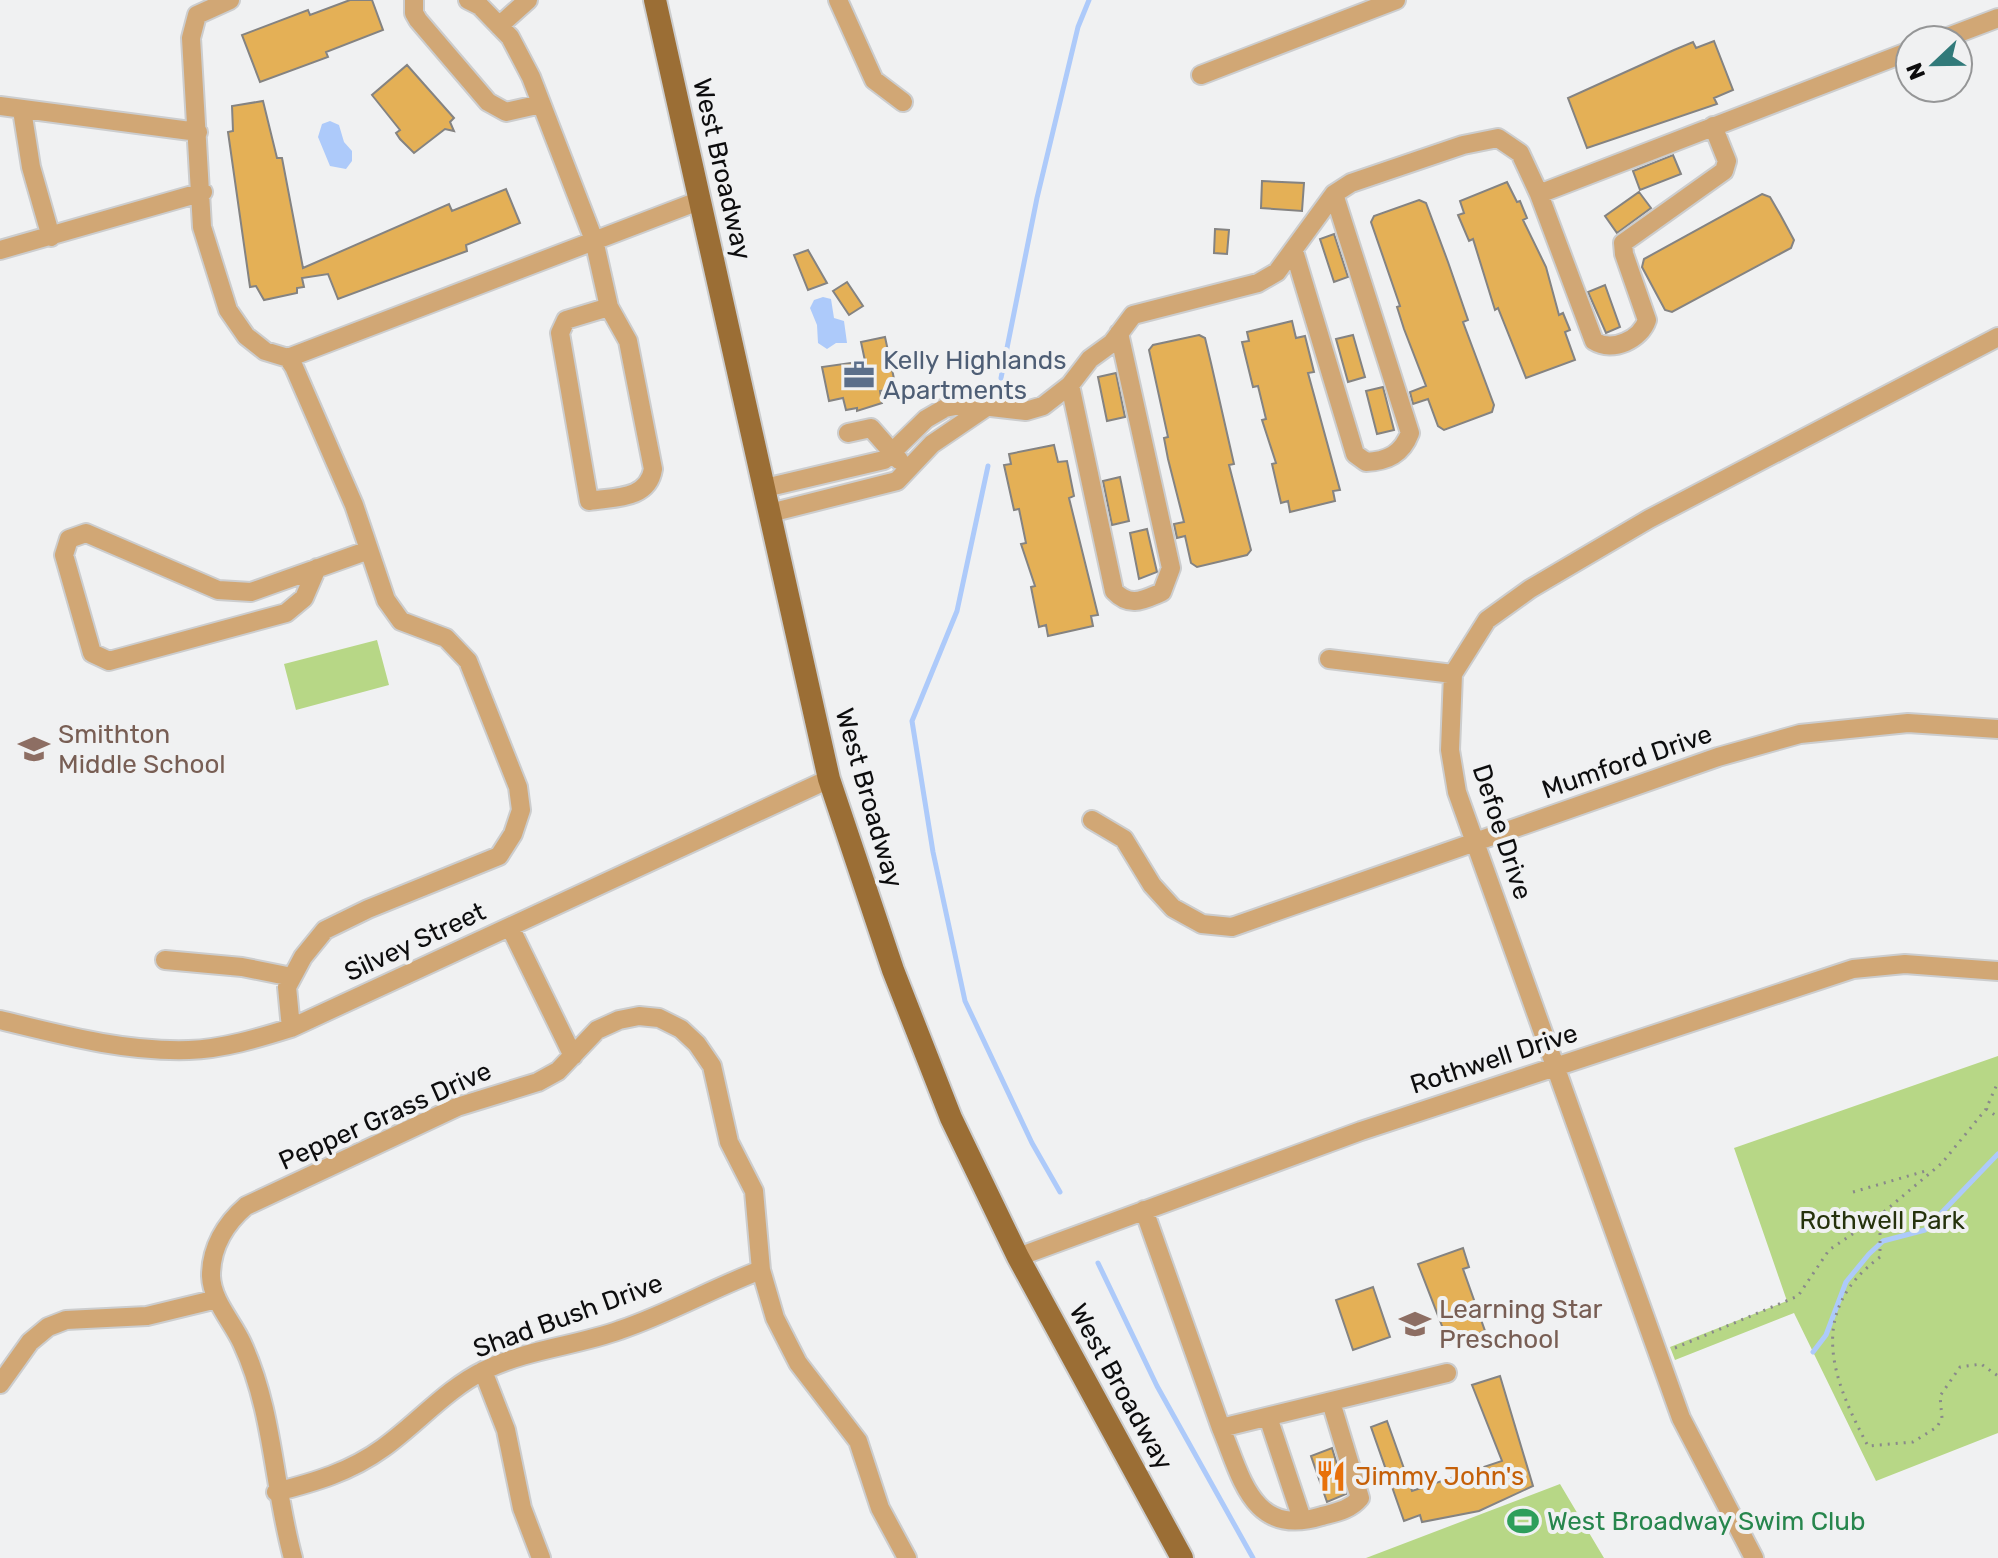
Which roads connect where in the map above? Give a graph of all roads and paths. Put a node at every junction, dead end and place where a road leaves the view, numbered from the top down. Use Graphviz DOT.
graph roads {
  1 [pos="230,0"];
  2 [pos="414,0"];
  3 [pos="468,0"];
  4 [pos="528,0"];
  5 [pos="655,0"];
  6 [pos="838,0"];
  7 [pos="1396,0"];
  8 [pos="495,13"];
  9 [pos="1998,18"];
  10 [pos="1974,27"];
  11 [pos="1894,57"];
  12 [pos="1201,75"];
  13 [pos="903,102"];
  14 [pos="541,104"];
  15 [pos="0,106"];
  16 [pos="22,110"];
  17 [pos="1713,126"];
  18 [pos="198,132"];
  19 [pos="203,192"];
  20 [pos="1334,194"];
  21 [pos="1539,194"];
  22 [pos="701,200"];
  23 [pos="51,237"];
  24 [pos="594,240"];
  25 [pos="0,250"];
  26 [pos="1294,251"];
  27 [pos="609,307"];
  28 [pos="1119,333"];
  29 [pos="1998,337"];
  30 [pos="288,358"];
  31 [pos="1070,385"];
  32 [pos="985,408"];
  33 [pos="848,433"];
  34 [pos="893,453"];
  35 [pos="908,472"];
  36 [pos="765,488"];
  37 [pos="770,513"];
  38 [pos="369,550"];
  39 [pos="317,568"];
  40 [pos="1329,659"];
  41 [pos="1453,674"];
  42 [pos="1998,729"];
  43 [pos="829,779"];
  44 [pos="1092,820"];
  45 [pos="1476,843"];
  46 [pos="510,927"];
  47 [pos="165,960"];
  48 [pos="1998,971"];
  49 [pos="292,977"];
  50 [pos="0,1020"];
  51 [pos="291,1028"];
  52 [pos="573,1056"];
  53 [pos="1555,1066"];
  54 [pos="1998,1082"];
  55 [pos="1986,1109"];
  56 [pos="1998,1117"];
  57 [pos="1933,1169"];
  58 [pos="1853,1192"];
  59 [pos="1144,1210"];
  60 [pos="1879,1216"];
  61 [pos="1018,1257"];
  62 [pos="761,1270"];
  63 [pos="217,1299"];
  64 [pos="1658,1355"];
  65 [pos="483,1371"];
  66 [pos="1447,1373"];
  67 [pos="1998,1376"];
  68 [pos="0,1384"];
  69 [pos="1331,1402"];
  70 [pos="1268,1417"];
  71 [pos="1221,1428"];
  72 [pos="276,1492"];
  73 [pos="1302,1519"];
  74 [pos="293,1558"];
  75 [pos="541,1558"];
  76 [pos="907,1558"];
  77 [pos="1182,1558"];
  78 [pos="1754,1558"];
  1 -- 18 [label="street"];
  2 -- 14 [label="street"];
  3 -- 8 [label="street"];
  4 -- 8 [label="street"];
  5 -- 22 [label="main road, West Broadway"];
  6 -- 13 [label="street"];
  7 -- 12 [label="street"];
  8 -- 14 [label="street"];
  9 -- 10 [label="street"];
  11 -- 17 [label="street"];
  14 -- 24 [label="street"];
  15 -- 16 [label="street"];
  16 -- 18 [label="street"];
  16 -- 23 [label="street"];
  17 -- 21 [label="street"];
  17 -- 21 [label="street"];
  18 -- 19 [label="street"];
  19 -- 23 [label="street"];
  19 -- 30 [label="street"];
  20 -- 21 [label="street"];
  20 -- 26 [label="street"];
  20 -- 26 [label="street"];
  22 -- 24 [label="street"];
  22 -- 36 [label="main road, West Broadway"];
  23 -- 25 [label="street"];
  24 -- 27 [label="street"];
  24 -- 30 [label="street"];
  26 -- 28 [label="street"];
  27 -- 27 [label="street"];
  28 -- 31 [label="street"];
  28 -- 31 [label="street"];
  29 -- 41 [label="street, Defoe Drive"];
  30 -- 38 [label="street"];
  31 -- 32 [label="street"];
  32 -- 34 [label="street"];
  32 -- 35 [label="street"];
  33 -- 34 [label="street"];
  34 -- 35 [label="street"];
  34 -- 36 [label="street"];
  35 -- 37 [label="street"];
  36 -- 37 [label="main road, West Broadway"];
  37 -- 43 [label="main road, West Broadway"];
  38 -- 39 [label="street"];
  38 -- 49 [label="street"];
  39 -- 39 [label="street"];
  40 -- 41 [label="street"];
  41 -- 45 [label="street, Defoe Drive"];
  42 -- 45 [label="street, Mumford Drive"];
  43 -- 46 [label="street, Silvey Street"];
  43 -- 61 [label="main road, West Broadway"];
  44 -- 45 [label="street, Mumford Drive"];
  45 -- 53 [label="street, Defoe Drive"];
  46 -- 51 [label="street, Silvey Street"];
  46 -- 52 [label="street"];
  47 -- 49 [label="street"];
  48 -- 53 [label="street, Rothwell Drive"];
  49 -- 51 [label="street"];
  50 -- 51 [label="street, Silvey Street"];
  52 -- 62 [label="street, Pepper Grass Drive"];
  52 -- 63 [label="street, Pepper Grass Drive"];
  53 -- 59 [label="street, Rothwell Drive"];
  53 -- 64 [label="street, Defoe Drive"];
  54 -- 55 [label="path"];
  55 -- 56 [label="path"];
  55 -- 57 [label="path"];
  57 -- 58 [label="path"];
  57 -- 60 [label="path"];
  59 -- 61 [label="street, Rothwell Drive"];
  59 -- 71 [label="street"];
  60 -- 64 [label="path"];
  60 -- 67 [label="path"];
  61 -- 77 [label="main road, West Broadway"];
  62 -- 65 [label="street, Shad Bush Drive"];
  62 -- 76 [label="street"];
  63 -- 68 [label="street"];
  63 -- 72 [label="street"];
  64 -- 78 [label="street, Defoe Drive"];
  65 -- 72 [label="street, Shad Bush Drive"];
  65 -- 75 [label="street"];
  66 -- 69 [label="street"];
  69 -- 70 [label="street"];
  69 -- 73 [label="street"];
  70 -- 71 [label="street"];
  70 -- 73 [label="street"];
  71 -- 73 [label="street"];
  72 -- 74 [label="street"];
}
